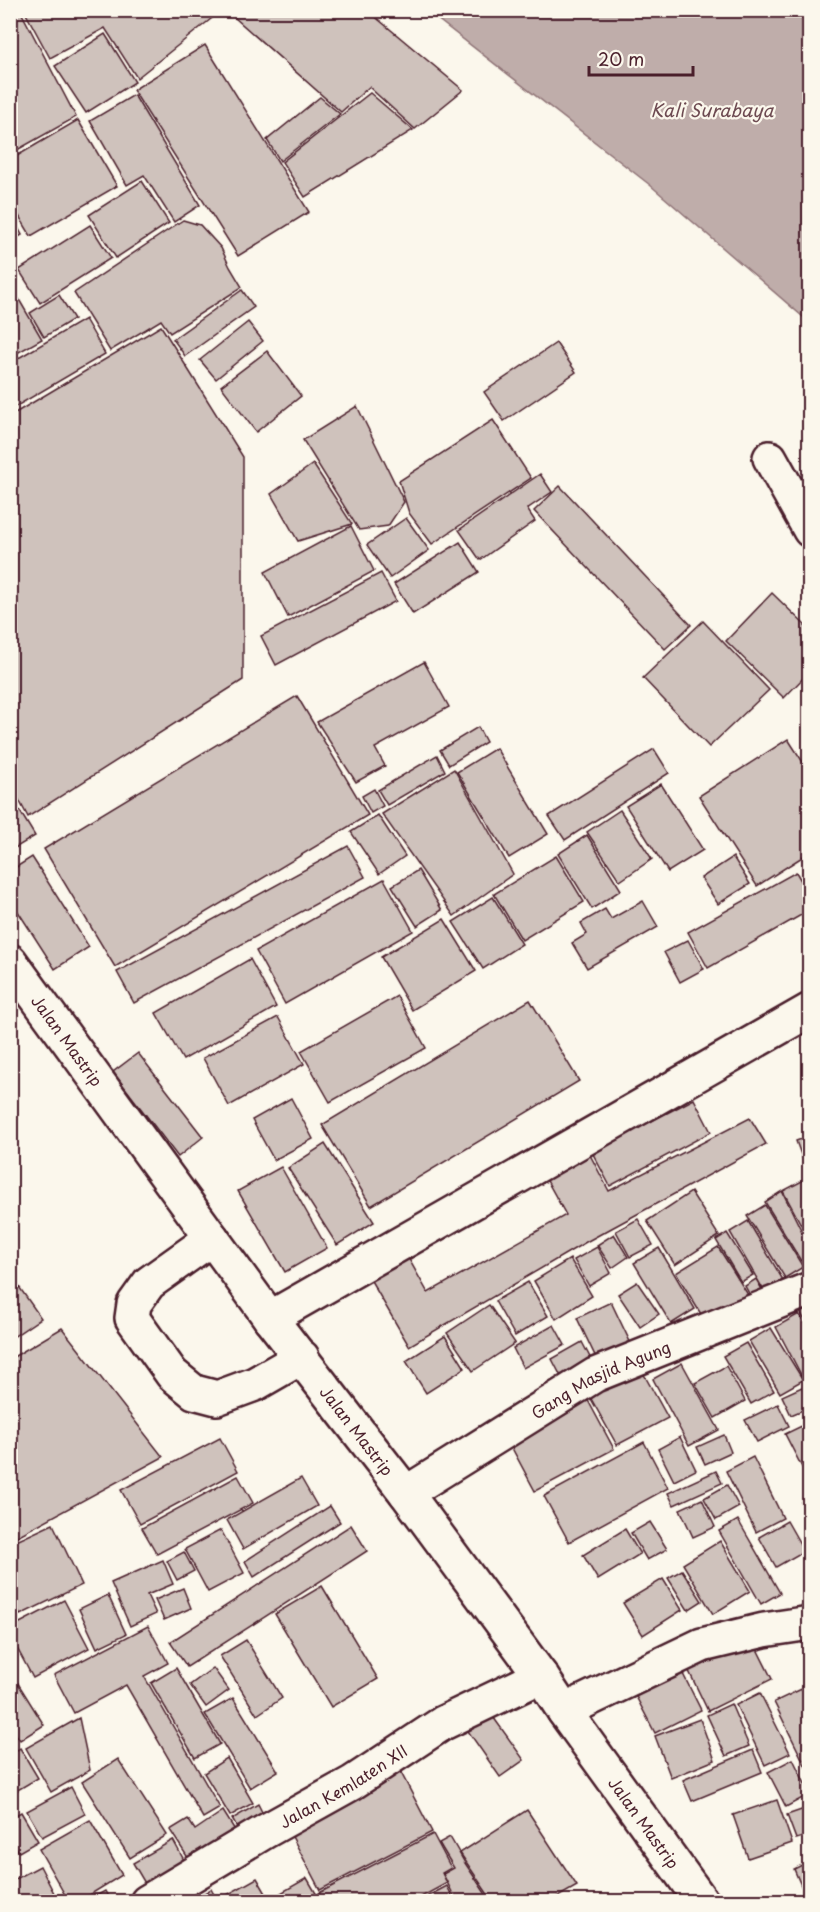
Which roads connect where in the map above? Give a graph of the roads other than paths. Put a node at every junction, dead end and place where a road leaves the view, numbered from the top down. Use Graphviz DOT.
graph roads {
  1 [pos="770,458"];
  2 [pos="810,530"];
  3 [pos="10,961"];
  4 [pos="810,1010"];
  5 [pos="212,1238"];
  6 [pos="810,1289"];
  7 [pos="270,1318"];
  8 [pos="302,1357"];
  9 [pos="406,1493"];
  10 [pos="810,1623"];
  11 [pos="541,1676"];
  12 [pos="564,1711"];
  13 [pos="147,1902"];
  14 [pos="702,1902"];
  1 -- 2 [label="main road"];
  3 -- 5 [label="main road, Jalan Mastrip"];
  4 -- 7 [label="main road"];
  5 -- 7 [label="main road, Jalan Mastrip"];
  5 -- 8 [label="main road"];
  6 -- 9 [label="main road, Gang Masjid Agung"];
  7 -- 8 [label="main road, Jalan Mastrip"];
  8 -- 9 [label="main road, Jalan Mastrip"];
  9 -- 11 [label="main road, Jalan Mastrip"];
  10 -- 12 [label="main road"];
  11 -- 12 [label="main road, Jalan Mastrip"];
  11 -- 13 [label="main road, Jalan Kemlaten XII"];
  12 -- 14 [label="main road, Jalan Mastrip"];
}
